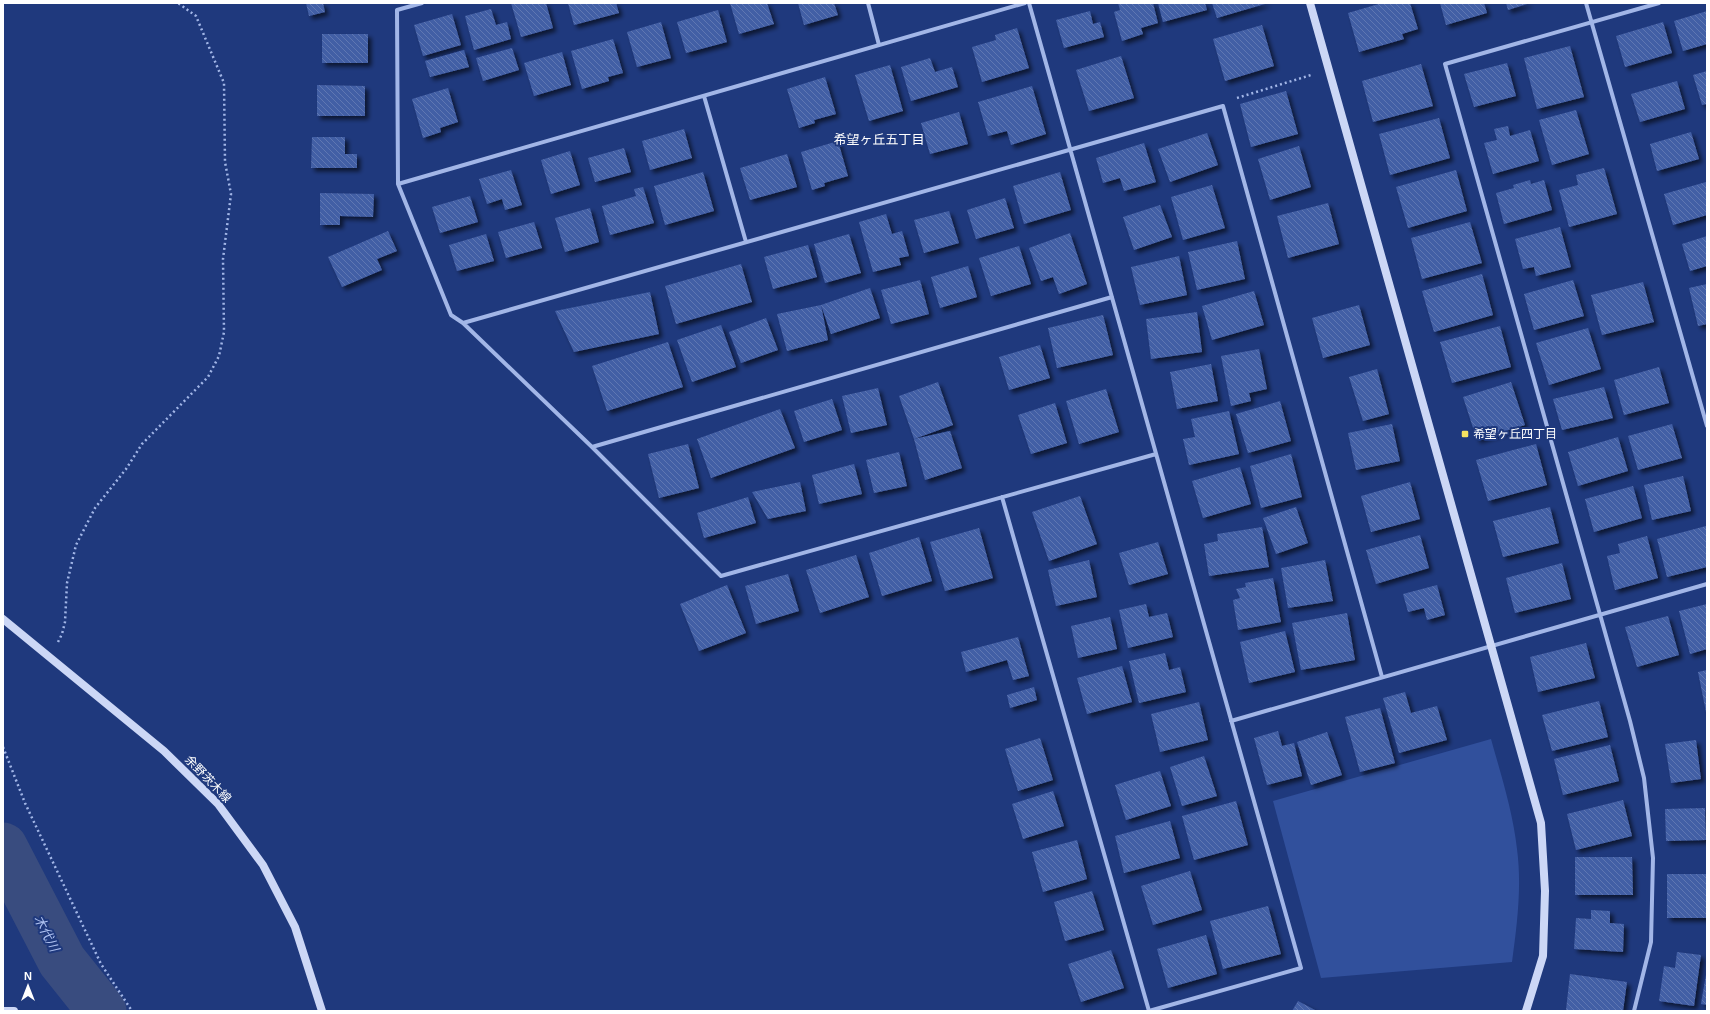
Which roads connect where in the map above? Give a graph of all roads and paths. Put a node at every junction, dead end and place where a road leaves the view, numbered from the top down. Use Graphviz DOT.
graph roads {
  1 [pos="178,3"];
  2 [pos="422,3"];
  3 [pos="868,3"];
  4 [pos="1025,3"];
  5 [pos="1029,3"];
  6 [pos="1310,3"];
  7 [pos="1586,3"];
  8 [pos="1660,3"];
  9 [pos="1592,22"];
  10 [pos="879,45"];
  11 [pos="1328,69"];
  12 [pos="704,96"];
  13 [pos="1223,106"];
  14 [pos="1070,150"];
  15 [pos="398,184"];
  16 [pos="746,242"];
  17 [pos="1112,297"];
  18 [pos="463,323"];
  19 [pos="1707,426"];
  20 [pos="592,447"];
  21 [pos="1156,454"];
  22 [pos="1002,497"];
  23 [pos="1707,584"];
  24 [pos="1600,615"];
  25 [pos="3,619"];
  26 [pos="1492,646"];
  27 [pos="49,657"];
  28 [pos="1382,677"];
  29 [pos="1231,720"];
  30 [pos="3,747"];
  31 [pos="3,1011"];
  32 [pos="14,1011"];
  33 [pos="132,1011"];
  34 [pos="322,1011"];
  35 [pos="1526,1011"];
  36 [pos="1634,1011"];
  1 -- 27 [label="path"];
  2 -- 15 [label="street"];
  3 -- 10 [label="street"];
  4 -- 10 [label="street"];
  5 -- 14 [label="street"];
  6 -- 11 [label="street"];
  7 -- 9 [label="street"];
  8 -- 9 [label="street"];
  9 -- 19 [label="street"];
  9 -- 24 [label="street"];
  10 -- 12 [label="street"];
  11 -- 13 [label="path"];
  11 -- 26 [label="street"];
  12 -- 15 [label="street"];
  12 -- 16 [label="street"];
  13 -- 14 [label="street"];
  13 -- 28 [label="street"];
  14 -- 16 [label="street"];
  14 -- 17 [label="street"];
  15 -- 18 [label="street"];
  16 -- 18 [label="street"];
  17 -- 20 [label="street"];
  17 -- 21 [label="street"];
  18 -- 20 [label="street"];
  20 -- 22 [label="street"];
  21 -- 22 [label="street"];
  21 -- 29 [label="street"];
  22 -- 29 [label="street"];
  23 -- 24 [label="street"];
  24 -- 26 [label="street"];
  24 -- 36 [label="street"];
  25 -- 27 [label="street, 余野茨木線"];
  26 -- 28 [label="street"];
  26 -- 35 [label="street"];
  27 -- 34 [label="street, 余野茨木線"];
  28 -- 29 [label="street"];
  30 -- 33 [label="path"];
  31 -- 32 [label="street"];
}
